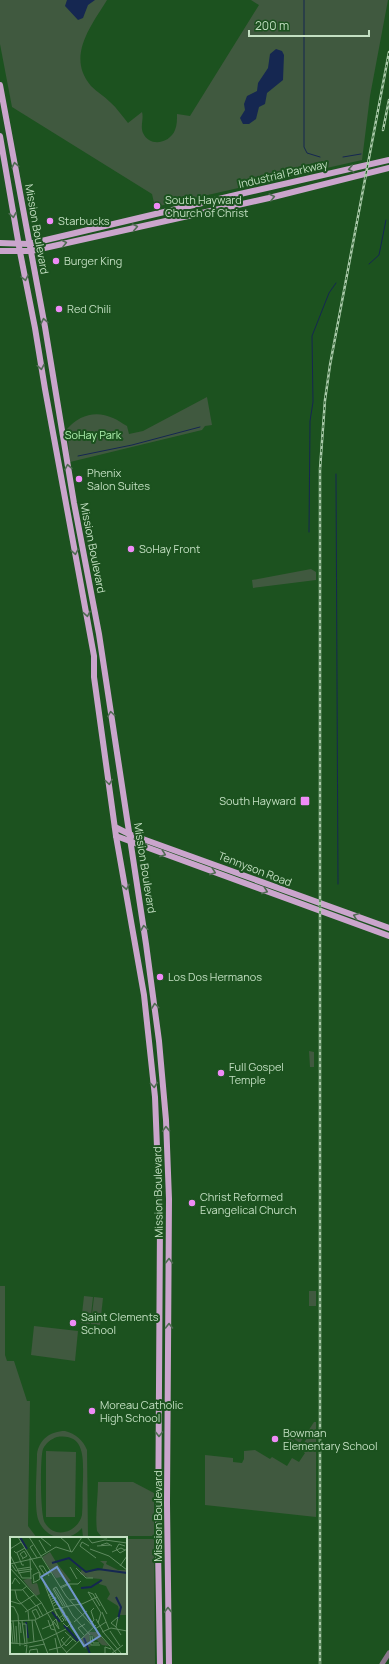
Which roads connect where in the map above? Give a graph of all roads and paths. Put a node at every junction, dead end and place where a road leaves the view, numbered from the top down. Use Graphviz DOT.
graph roads {
  1 [pos="0,85"];
  2 [pos="0,136"];
  3 [pos="389,160"];
  4 [pos="389,168"];
  5 [pos="0,243"];
  6 [pos="18,244"];
  7 [pos="30,248"];
  8 [pos="0,251"];
  9 [pos="20,252"];
  10 [pos="115,827"];
  11 [pos="129,834"];
  12 [pos="116,836"];
  13 [pos="130,842"];
  14 [pos="389,928"];
  15 [pos="389,936"];
  16 [pos="160,1373"];
  17 [pos="169,1373"];
  18 [pos="158,1503"];
  19 [pos="168,1525"];
  20 [pos="389,1653"];
  21 [pos="160,1664"];
  22 [pos="169,1664"];
  23 [pos="382,1664"];
  7 -- 1 [label="main road, Mission Boulevard, one-way"];
  2 -- 6 [label="main road, Mission Boulevard, one-way"];
  3 -- 7 [label="main road, Industrial Parkway, one-way"];
  7 -- 4 [label="main road, Industrial Parkway, one-way"];
  5 -- 6 [label="main road, Industrial Parkway"];
  6 -- 7 [label="main road, Industrial Parkway"];
  6 -- 9 [label="main road, Mission Boulevard"];
  7 -- 9 [label="main road, Industrial Parkway"];
  11 -- 7 [label="main road, Mission Boulevard, one-way"];
  8 -- 9 [label="main road, Industrial Parkway"];
  9 -- 10 [label="main road, Mission Boulevard, one-way"];
  10 -- 11 [label="main road, Tennyson Road"];
  10 -- 12 [label="main road, Mission Boulevard"];
  11 -- 13 [label="main road, Mission Boulevard"];
  14 -- 11 [label="main road, Tennyson Road, one-way"];
  12 -- 13 [label="main road, Tennyson Road"];
  12 -- 16 [label="main road, Mission Boulevard, one-way"];
  13 -- 15 [label="main road, Tennyson Road, one-way"];
  17 -- 13 [label="main road, Mission Boulevard, one-way"];
  16 -- 17 [label="main road"];
  16 -- 18 [label="main road, Mission Boulevard, one-way"];
  17 -- 19 [label="main road, Mission Boulevard"];
  18 -- 19 [label="main road"];
  18 -- 21 [label="main road, Mission Boulevard"];
  22 -- 19 [label="main road, Mission Boulevard, one-way"];
  20 -- 23 [label="street"];
}
